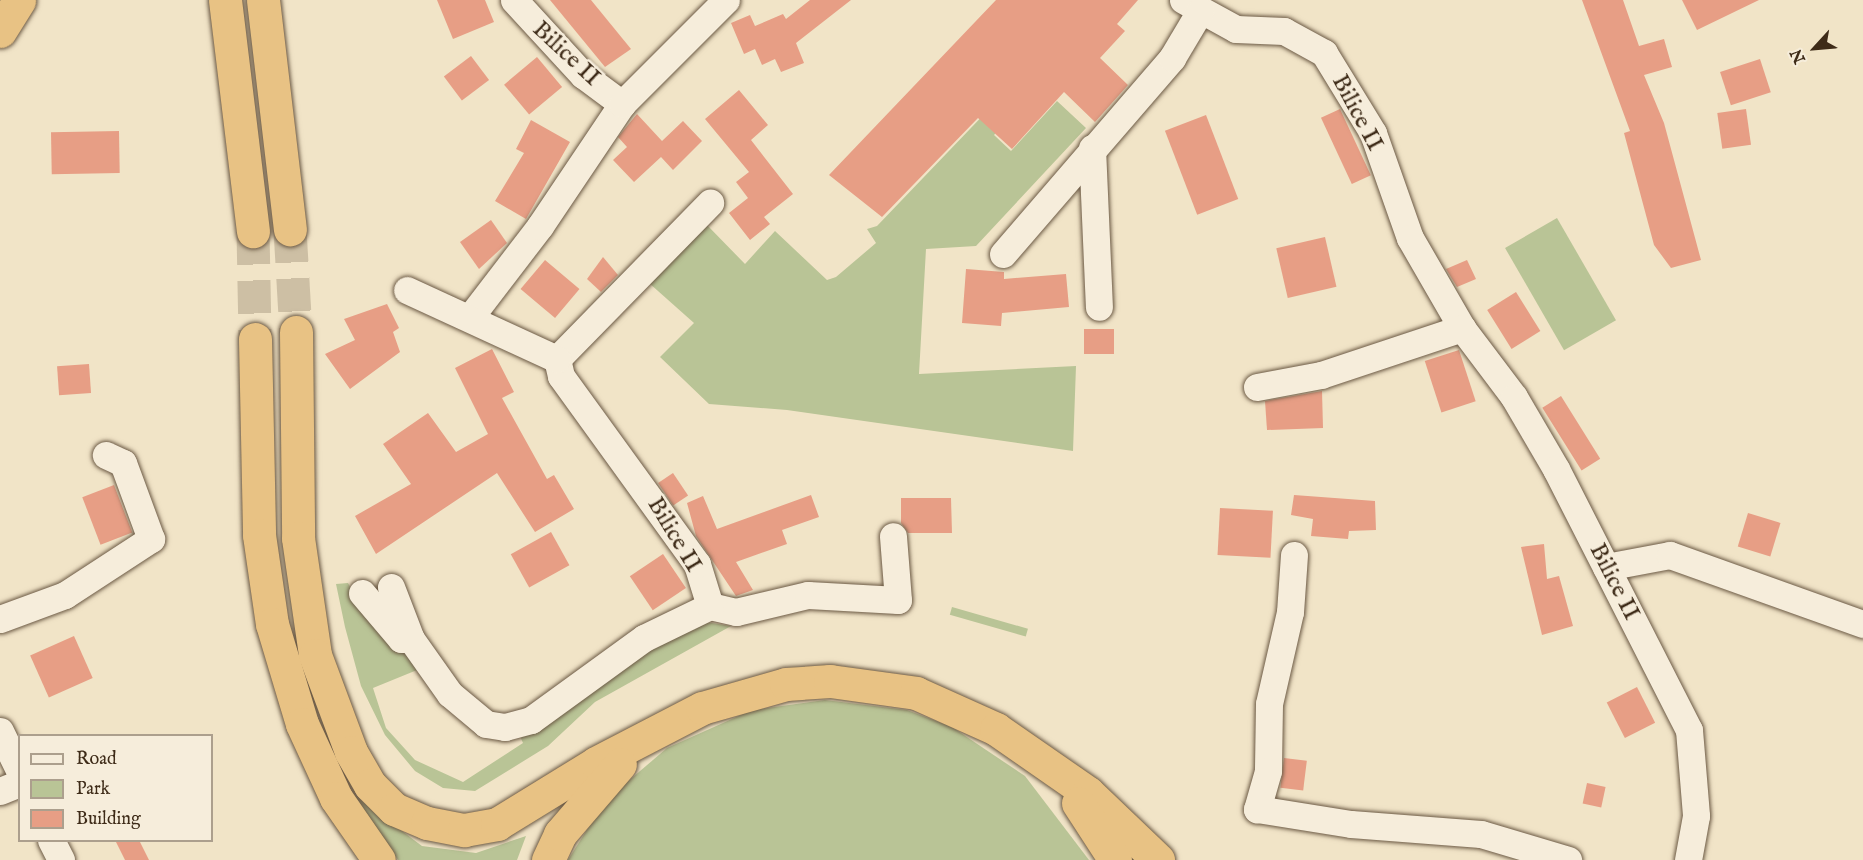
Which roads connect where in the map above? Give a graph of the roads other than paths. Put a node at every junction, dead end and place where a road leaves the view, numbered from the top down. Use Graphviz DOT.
graph roads {
  1 [pos="19,0"];
  2 [pos="207,0"];
  3 [pos="225,0"];
  4 [pos="262,0"];
  5 [pos="514,0"];
  6 [pos="726,0"];
  7 [pos="1191,6"];
  8 [pos="0,30"];
  9 [pos="241,102"];
  10 [pos="622,104"];
  11 [pos="1092,148"];
  12 [pos="710,203"];
  13 [pos="290,229"];
  14 [pos="253,231"];
  15 [pos="1003,254"];
  16 [pos="407,290"];
  17 [pos="1099,307"];
  18 [pos="471,316"];
  19 [pos="1462,328"];
  20 [pos="296,332"];
  21 [pos="255,339"];
  22 [pos="557,359"];
  23 [pos="1257,387"];
  24 [pos="106,454"];
  25 [pos="893,536"];
  26 [pos="1294,555"];
  27 [pos="1606,567"];
  28 [pos="391,587"];
  29 [pos="362,592"];
  30 [pos="710,606"];
  31 [pos="0,620"];
  32 [pos="1863,624"];
  33 [pos="411,639"];
  34 [pos="664,729"];
  35 [pos="0,731"];
  36 [pos="1032,754"];
  37 [pos="18,768"];
  38 [pos="18,784"];
  39 [pos="0,791"];
  40 [pos="52,842"];
  41 [pos="61,860"];
  42 [pos="379,860"];
  43 [pos="548,860"];
  44 [pos="1115,860"];
  45 [pos="1158,860"];
  46 [pos="1568,860"];
  47 [pos="1688,860"];
  1 -- 8 [label="highway"];
  2 -- 9 [label="highway"];
  3 -- 9 [label="highway"];
  4 -- 13 [label="highway"];
  5 -- 10 [label="street, Bilice II"];
  6 -- 10 [label="street, Bilice II"];
  7 -- 11 [label="street, Bilice II"];
  7 -- 19 [label="street, Bilice II"];
  9 -- 14 [label="highway"];
  10 -- 18 [label="street, Bilice II"];
  11 -- 15 [label="street, Bilice II"];
  11 -- 17 [label="street"];
  12 -- 22 [label="street"];
  16 -- 18 [label="street"];
  18 -- 22 [label="street"];
  19 -- 23 [label="street"];
  19 -- 27 [label="street, Bilice II"];
  20 -- 34 [label="highway"];
  21 -- 42 [label="highway"];
  22 -- 30 [label="street, Bilice II"];
  24 -- 31 [label="street"];
  25 -- 30 [label="street"];
  26 -- 46 [label="street"];
  27 -- 32 [label="street"];
  27 -- 47 [label="street, Bilice II"];
  28 -- 33 [label="street"];
  29 -- 33 [label="street"];
  30 -- 33 [label="street"];
  34 -- 36 [label="highway"];
  34 -- 43 [label="highway"];
  35 -- 37 [label="street"];
  36 -- 44 [label="highway"];
  36 -- 45 [label="highway"];
  38 -- 39 [label="street"];
  40 -- 41 [label="street"];
}
